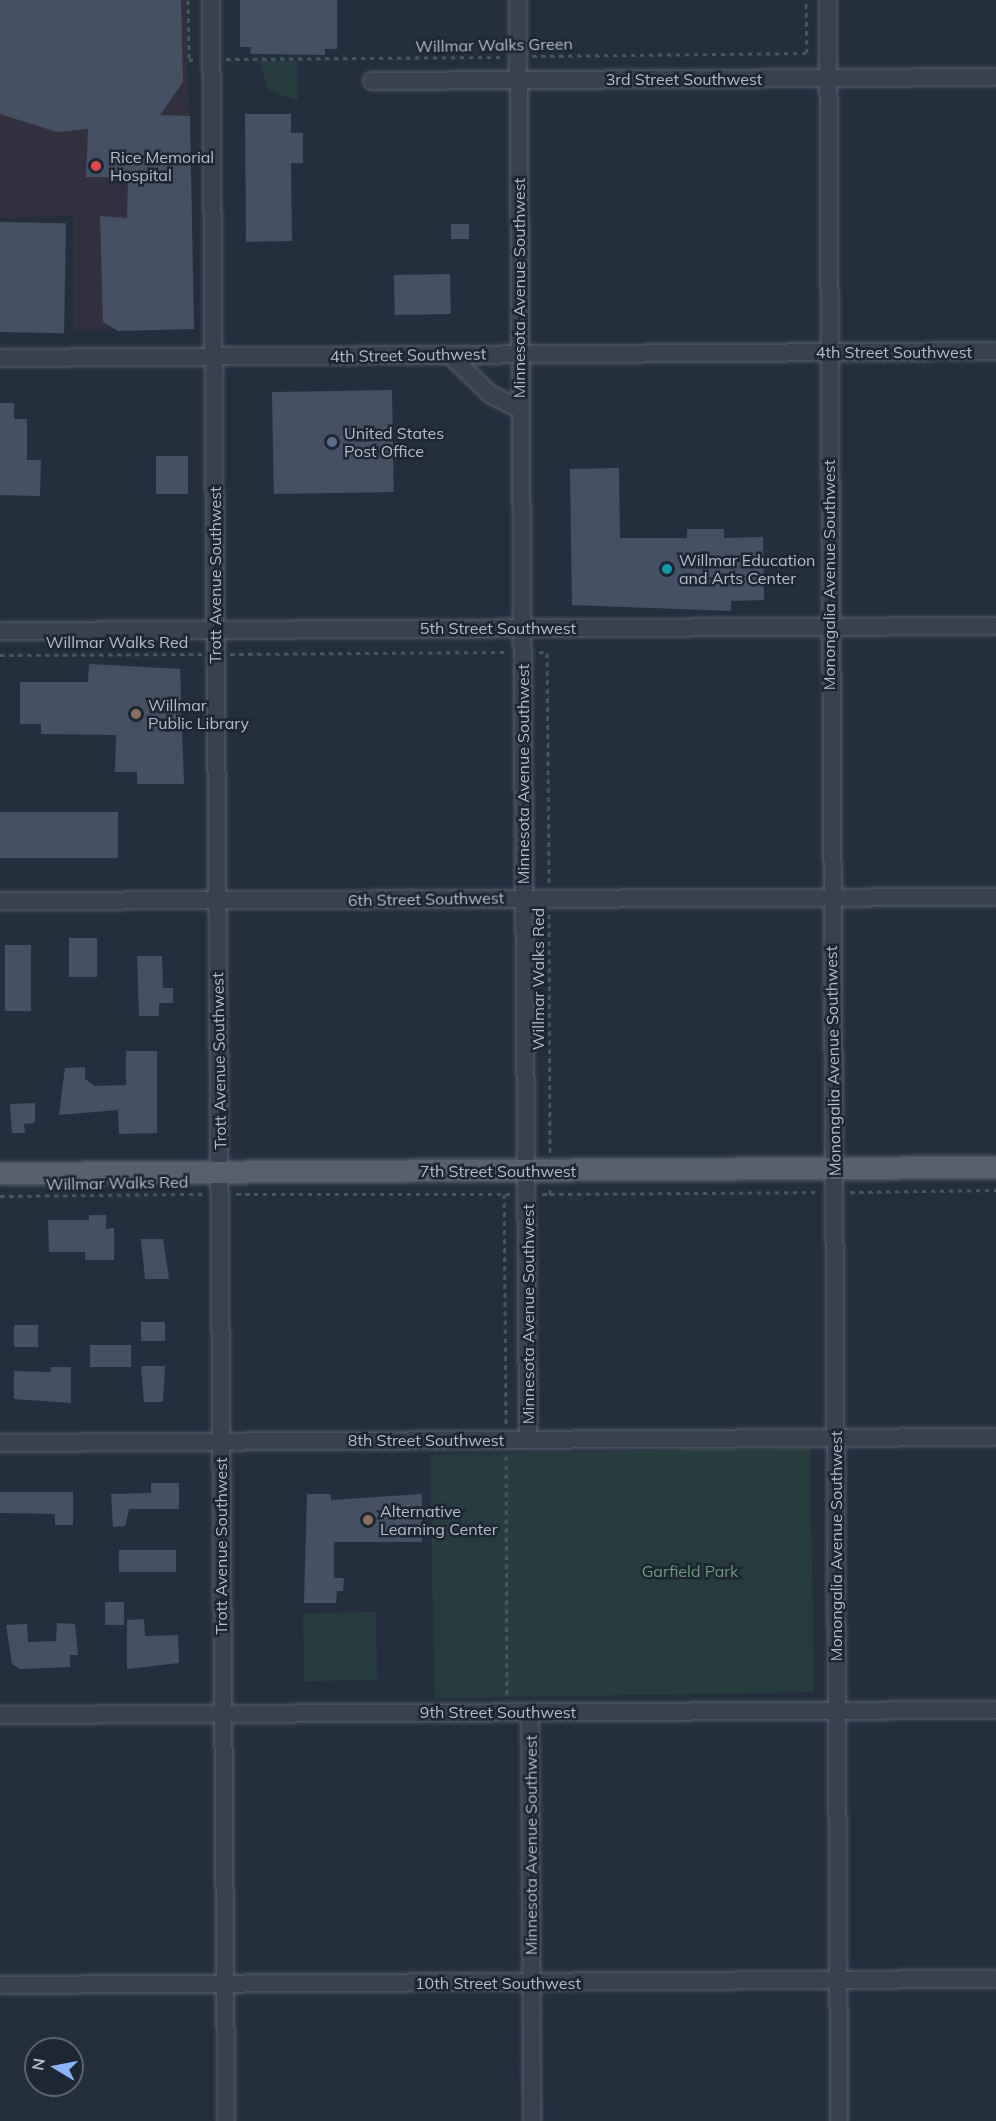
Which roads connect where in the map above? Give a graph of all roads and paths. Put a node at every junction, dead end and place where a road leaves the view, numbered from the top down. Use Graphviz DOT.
graph roads {
  1 [pos="188,0"];
  2 [pos="211,0"];
  3 [pos="518,0"];
  4 [pos="806,0"];
  5 [pos="828,0"];
  6 [pos="518,57"];
  7 [pos="211,59"];
  8 [pos="996,77"];
  9 [pos="828,78"];
  10 [pos="519,79"];
  11 [pos="372,81"];
  12 [pos="996,351"];
  13 [pos="828,352"];
  14 [pos="520,354"];
  15 [pos="450,355"];
  16 [pos="214,356"];
  17 [pos="0,358"];
  18 [pos="520,409"];
  19 [pos="996,626"];
  20 [pos="829,627"];
  21 [pos="522,628"];
  22 [pos="216,630"];
  23 [pos="0,631"];
  24 [pos="522,652"];
  25 [pos="216,654"];
  26 [pos="0,655"];
  27 [pos="549,897"];
  28 [pos="996,897"];
  29 [pos="523,898"];
  30 [pos="831,898"];
  31 [pos="0,901"];
  32 [pos="217,901"];
  33 [pos="834,1167"];
  34 [pos="996,1167"];
  35 [pos="220,1171"];
  36 [pos="527,1171"];
  37 [pos="550,1171"];
  38 [pos="0,1173"];
  39 [pos="220,1194"];
  40 [pos="527,1194"];
  41 [pos="0,1196"];
  42 [pos="996,1437"];
  43 [pos="836,1439"];
  44 [pos="528,1440"];
  45 [pos="220,1441"];
  46 [pos="0,1443"];
  47 [pos="837,1710"];
  48 [pos="996,1710"];
  49 [pos="221,1713"];
  50 [pos="530,1713"];
  51 [pos="0,1715"];
  52 [pos="996,1979"];
  53 [pos="839,1981"];
  54 [pos="531,1983"];
  55 [pos="225,1984"];
  56 [pos="0,1985"];
  57 [pos="226,2121"];
  58 [pos="532,2121"];
  59 [pos="839,2121"];
  1 -- 7 [label="path, Willmar Walks Green"];
  2 -- 7 [label="street, Trott Avenue Southwest"];
  3 -- 6 [label="street, Minnesota Avenue Southwest"];
  4 -- 6 [label="path, Willmar Walks Green"];
  5 -- 9 [label="street, Monongalia Avenue Southwest"];
  6 -- 7 [label="path, Willmar Walks Green"];
  6 -- 10 [label="street, Minnesota Avenue Southwest"];
  7 -- 16 [label="street, Trott Avenue Southwest"];
  8 -- 9 [label="street, 3rd Street Southwest"];
  9 -- 10 [label="street, 3rd Street Southwest"];
  9 -- 13 [label="street, Monongalia Avenue Southwest"];
  10 -- 11 [label="street, 3rd Street Southwest"];
  10 -- 14 [label="street, Minnesota Avenue Southwest"];
  12 -- 13 [label="street, 4th Street Southwest"];
  13 -- 14 [label="street, 4th Street Southwest"];
  13 -- 20 [label="street, Monongalia Avenue Southwest"];
  14 -- 15 [label="street, 4th Street Southwest"];
  14 -- 18 [label="street, Minnesota Avenue Southwest"];
  15 -- 16 [label="street, 4th Street Southwest"];
  15 -- 18 [label="street"];
  16 -- 17 [label="street, 4th Street Southwest"];
  16 -- 22 [label="street, Trott Avenue Southwest"];
  18 -- 21 [label="street, Minnesota Avenue Southwest"];
  19 -- 20 [label="street, 5th Street Southwest"];
  20 -- 21 [label="street, 5th Street Southwest"];
  20 -- 30 [label="street, Monongalia Avenue Southwest"];
  21 -- 22 [label="street, 5th Street Southwest"];
  21 -- 24 [label="street, Minnesota Avenue Southwest"];
  22 -- 23 [label="street, 5th Street Southwest"];
  22 -- 25 [label="street, Trott Avenue Southwest"];
  24 -- 25 [label="path, Willmar Walks Red"];
  24 -- 27 [label="path, Willmar Walks Red"];
  24 -- 29 [label="street, Minnesota Avenue Southwest"];
  25 -- 26 [label="path, Willmar Walks Red"];
  25 -- 32 [label="street, Trott Avenue Southwest"];
  27 -- 29 [label="street, 6th Street Southwest"];
  27 -- 30 [label="street, 6th Street Southwest"];
  27 -- 37 [label="path, Willmar Walks Red"];
  28 -- 30 [label="street, 6th Street Southwest"];
  29 -- 32 [label="street, 6th Street Southwest"];
  29 -- 36 [label="street, Minnesota Avenue Southwest"];
  30 -- 33 [label="street, Monongalia Avenue Southwest"];
  31 -- 32 [label="street, 6th Street Southwest"];
  32 -- 35 [label="street, Trott Avenue Southwest"];
  33 -- 34 [label="main road, 7th Street Southwest"];
  33 -- 37 [label="main road, 7th Street Southwest"];
  33 -- 43 [label="street, Monongalia Avenue Southwest"];
  35 -- 36 [label="main road, 7th Street Southwest"];
  35 -- 38 [label="main road, 7th Street Southwest"];
  35 -- 39 [label="street, Trott Avenue Southwest"];
  36 -- 37 [label="main road, 7th Street Southwest"];
  36 -- 40 [label="street, Minnesota Avenue Southwest"];
  37 -- 40 [label="path, Willmar Walks Red"];
  39 -- 40 [label="path, Willmar Walks Red"];
  39 -- 41 [label="path, Willmar Walks Red"];
  39 -- 45 [label="street, Trott Avenue Southwest"];
  40 -- 44 [label="street, Minnesota Avenue Southwest"];
  42 -- 43 [label="street, 8th Street Southwest"];
  43 -- 44 [label="street, 8th Street Southwest"];
  43 -- 47 [label="street, Monongalia Avenue Southwest"];
  44 -- 45 [label="street, 8th Street Southwest"];
  45 -- 46 [label="street, 8th Street Southwest"];
  45 -- 49 [label="street, Trott Avenue Southwest"];
  47 -- 48 [label="street, 9th Street Southwest"];
  47 -- 50 [label="street, 9th Street Southwest"];
  47 -- 53 [label="street, Monongalia Avenue Southwest"];
  49 -- 50 [label="street, 9th Street Southwest"];
  49 -- 51 [label="street, 9th Street Southwest"];
  49 -- 55 [label="street, Trott Avenue Southwest"];
  50 -- 54 [label="street, Minnesota Avenue Southwest"];
  52 -- 53 [label="street, 10th Street Southwest"];
  53 -- 54 [label="street, 10th Street Southwest"];
  53 -- 59 [label="street, Monongalia Avenue Southwest"];
  54 -- 55 [label="street, 10th Street Southwest"];
  54 -- 58 [label="street, Minnesota Avenue Southwest"];
  55 -- 56 [label="street, 10th Street Southwest"];
  55 -- 57 [label="street, Trott Avenue Southwest"];
}
